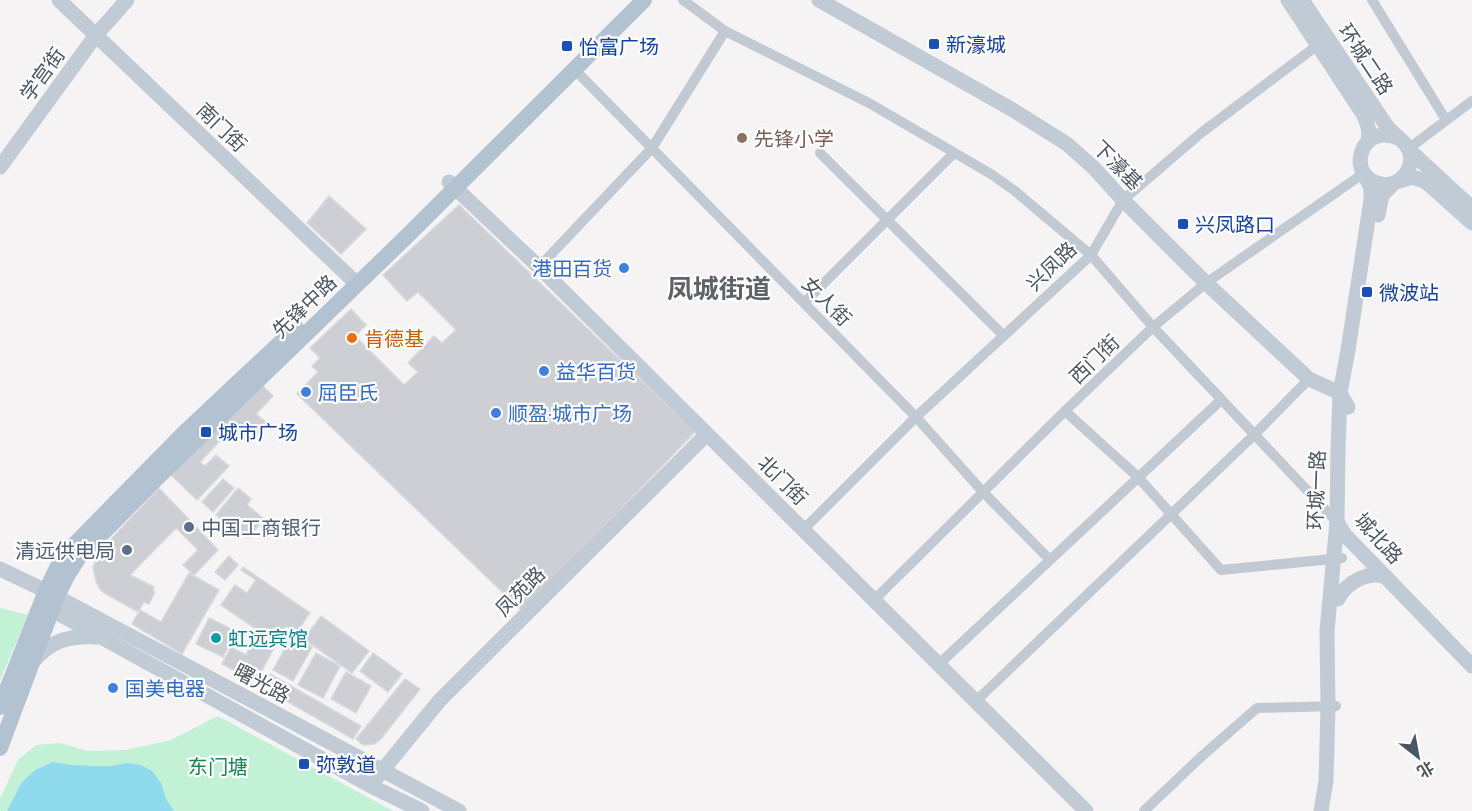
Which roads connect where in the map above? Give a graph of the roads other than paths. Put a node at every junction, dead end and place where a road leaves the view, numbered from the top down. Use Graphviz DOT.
graph roads {
  1 [pos="59,0"];
  2 [pos="127,0"];
  3 [pos="632,0"];
  4 [pos="644,0"];
  5 [pos="683,0"];
  6 [pos="819,0"];
  7 [pos="1288,0"];
  8 [pos="1302,0"];
  9 [pos="1372,0"];
  10 [pos="725,31"];
  11 [pos="96,36"];
  12 [pos="1323,42"];
  13 [pos="575,70"];
  14 [pos="1472,101"];
  15 [pos="1446,120"];
  16 [pos="1368,142"];
  17 [pos="1403,143"];
  18 [pos="652,148"];
  19 [pos="820,153"];
  20 [pos="954,153"];
  21 [pos="0,167"];
  22 [pos="1364,173"];
  23 [pos="1396,182"];
  24 [pos="452,185"];
  25 [pos="1123,200"];
  26 [pos="1472,208"];
  27 [pos="887,220"];
  28 [pos="1472,224"];
  29 [pos="1091,255"];
  30 [pos="539,267"];
  31 [pos="353,280"];
  32 [pos="1206,283"];
  33 [pos="804,303"];
  34 [pos="1153,327"];
  35 [pos="1004,336"];
  36 [pos="1309,379"];
  37 [pos="1221,400"];
  38 [pos="1344,400"];
  39 [pos="1065,411"];
  40 [pos="916,417"];
  41 [pos="707,434"];
  42 [pos="1254,435"];
  43 [pos="1138,477"];
  44 [pos="983,492"];
  45 [pos="1172,514"];
  46 [pos="1343,527"];
  47 [pos="803,530"];
  48 [pos="1338,558"];
  49 [pos="1050,560"];
  50 [pos="0,569"];
  51 [pos="1386,577"];
  52 [pos="52,599"];
  53 [pos="1338,599"];
  54 [pos="874,600"];
  55 [pos="101,637"];
  56 [pos="1472,652"];
  57 [pos="939,664"];
  58 [pos="1472,666"];
  59 [pos="30,667"];
  60 [pos="976,701"];
  61 [pos="1332,706"];
  62 [pos="0,707"];
  63 [pos="0,747"];
  64 [pos="382,771"];
  65 [pos="371,786"];
  66 [pos="422,811"];
  67 [pos="459,811"];
  68 [pos="1086,811"];
  69 [pos="1144,811"];
  70 [pos="1321,811"];
  71 [pos="1328,811"];
  1 -- 11 [label="street, 南门街"];
  2 -- 11 [label="street, 学宫街"];
  3 -- 24 [label="main road, 先锋中路"];
  4 -- 13 [label="main road, 先锋中路"];
  5 -- 10 [label="street"];
  6 -- 25 [label="street, 下濠基"];
  7 -- 12 [label="street"];
  8 -- 12 [label="street, 环城二路"];
  9 -- 15 [label="street"];
  10 -- 18 [label="street"];
  10 -- 20 [label="street"];
  11 -- 21 [label="street, 学宫街"];
  11 -- 31 [label="street, 南门街"];
  12 -- 16 [label="street"];
  12 -- 17 [label="street, 环城二路"];
  12 -- 25 [label="street, 兴凤路"];
  13 -- 18 [label="street, 女人街"];
  13 -- 24 [label="main road, 先锋中路"];
  14 -- 15 [label="street"];
  15 -- 17 [label="street"];
  16 -- 17 [label="street"];
  16 -- 22 [label="street"];
  17 -- 23 [label="street"];
  17 -- 26 [label="street, 环城二路"];
  18 -- 30 [label="street"];
  18 -- 33 [label="street, 女人街"];
  19 -- 27 [label="street"];
  20 -- 27 [label="street"];
  20 -- 29 [label="street"];
  22 -- 23 [label="street"];
  22 -- 32 [label="street, 西门街"];
  22 -- 38 [label="street, 环城一路"];
  23 -- 28 [label="street"];
  23 -- 38 [label="street, 环城一路"];
  24 -- 30 [label="street, 北门街"];
  24 -- 31 [label="main road, 先锋中路"];
  25 -- 29 [label="street, 兴凤路"];
  25 -- 32 [label="street, 下濠基"];
  27 -- 33 [label="street"];
  27 -- 35 [label="street"];
  29 -- 34 [label="street"];
  29 -- 35 [label="street, 兴凤路"];
  30 -- 41 [label="street, 北门街"];
  31 -- 52 [label="main road, 先锋中路"];
  32 -- 34 [label="street, 西门街"];
  32 -- 36 [label="street, 下濠基"];
  33 -- 40 [label="street, 女人街"];
  34 -- 37 [label="street"];
  34 -- 39 [label="street, 西门街"];
  35 -- 40 [label="street, 兴凤路"];
  36 -- 38 [label="street, 下濠基"];
  36 -- 42 [label="street"];
  37 -- 42 [label="street"];
  37 -- 43 [label="street"];
  38 -- 46 [label="street, 环城一路"];
  39 -- 43 [label="street"];
  39 -- 44 [label="street, 西门街"];
  40 -- 44 [label="street, 女人街"];
  40 -- 47 [label="street, 兴凤路"];
  41 -- 47 [label="street, 北门街"];
  41 -- 64 [label="street, 凤苑路"];
  42 -- 45 [label="street"];
  42 -- 46 [label="street"];
  43 -- 45 [label="street"];
  43 -- 49 [label="street"];
  44 -- 49 [label="street, 女人街"];
  44 -- 54 [label="street, 西门街"];
  45 -- 48 [label="street"];
  45 -- 60 [label="street"];
  46 -- 48 [label="street, 环城一路"];
  46 -- 51 [label="street, 城北路"];
  46 -- 56 [label="street, 城北路"];
  47 -- 54 [label="street, 北门街"];
  48 -- 53 [label="street, 环城一路"];
  48 -- 61 [label="street, 环城一路"];
  49 -- 57 [label="street"];
  50 -- 52 [label="street, 曙光路"];
  51 -- 53 [label="street"];
  51 -- 58 [label="street, 城北路"];
  52 -- 55 [label="street, 曙光路"];
  52 -- 59 [label="main road, 先锋中路"];
  52 -- 62 [label="main road"];
  52 -- 64 [label="street, 曙光路"];
  53 -- 61 [label="street, 环城一路"];
  54 -- 57 [label="street, 北门街"];
  55 -- 59 [label="street"];
  55 -- 65 [label="street, 曙光路"];
  57 -- 60 [label="street, 北门街"];
  59 -- 63 [label="main road, 先锋中路"];
  60 -- 68 [label="street, 北门街"];
  61 -- 69 [label="street"];
  61 -- 70 [label="street, 环城一路"];
  61 -- 71 [label="street, 环城一路"];
  64 -- 65 [label="street, 凤苑路"];
  64 -- 67 [label="street, 曙光路"];
  65 -- 66 [label="street, 曙光路"];
}
